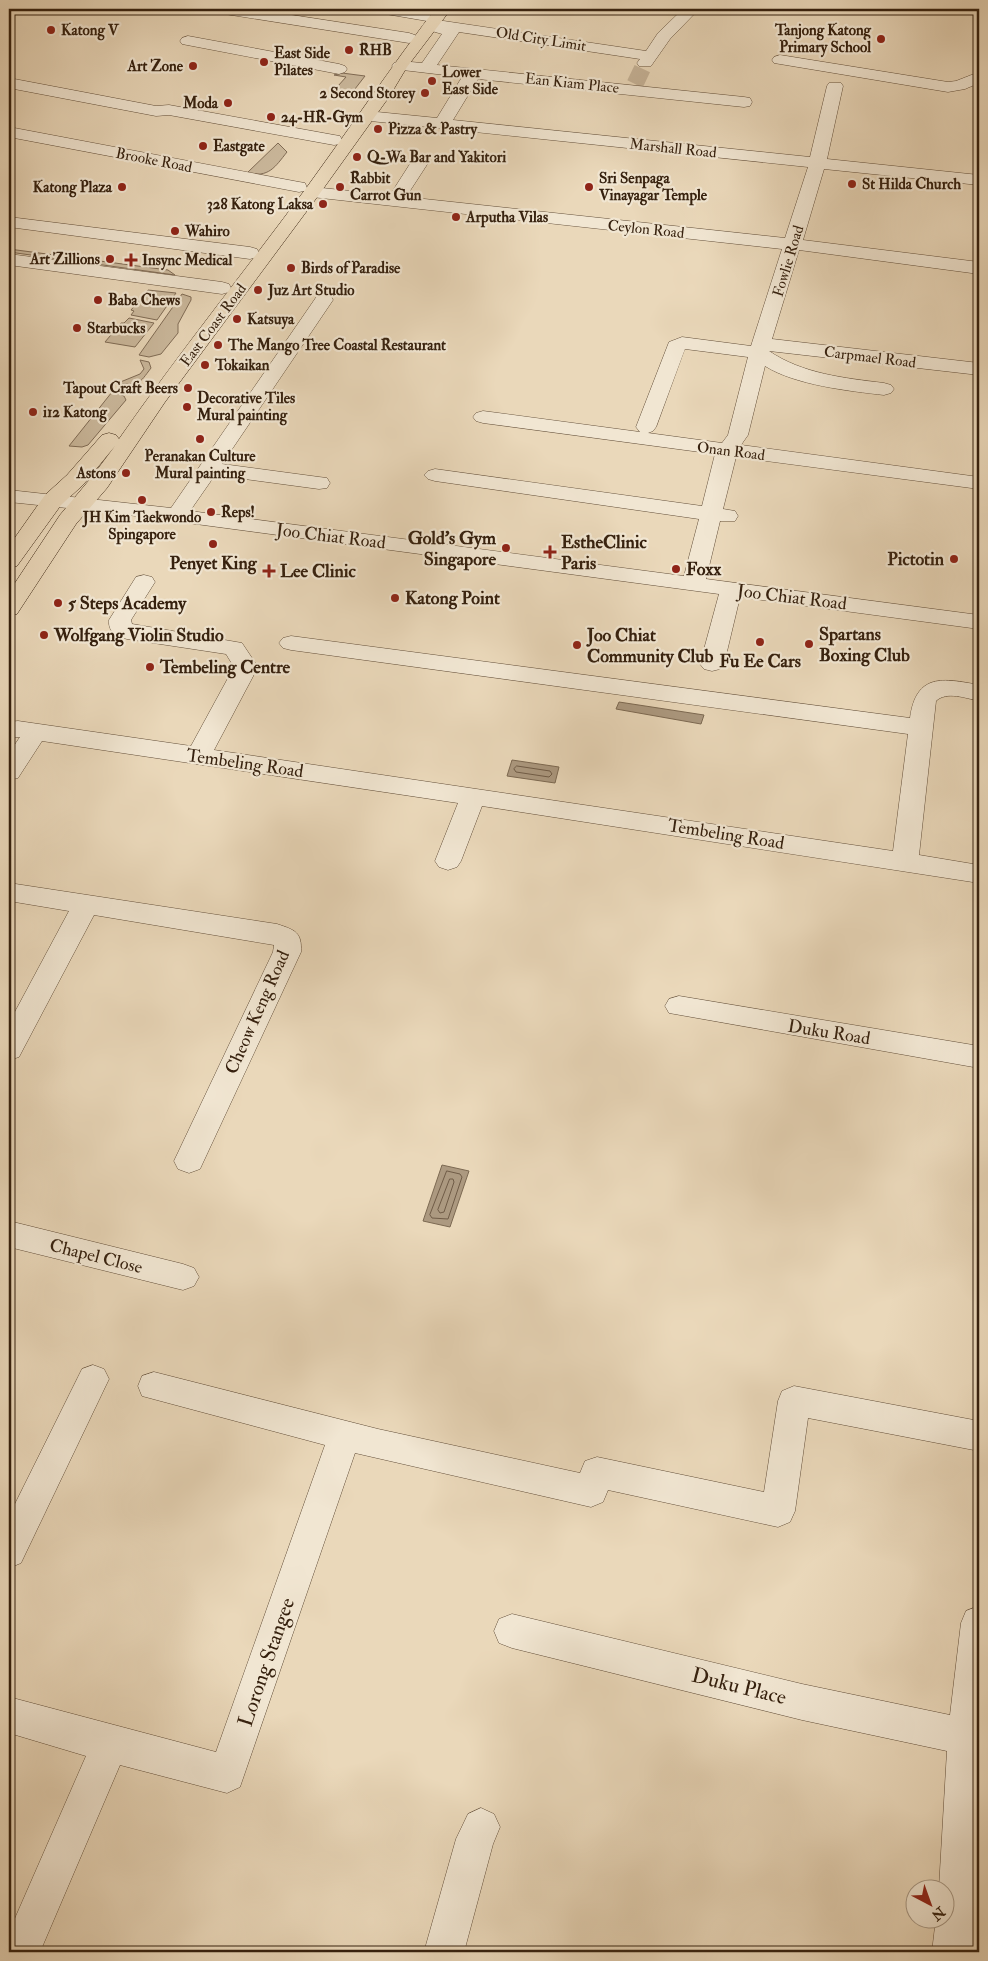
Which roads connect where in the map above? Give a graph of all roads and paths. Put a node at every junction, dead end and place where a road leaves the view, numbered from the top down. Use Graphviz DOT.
graph roads {
  1 [pos="225,9"];
  2 [pos="386,9"];
  3 [pos="443,9"];
  4 [pos="691,9"];
  5 [pos="429,19"];
  6 [pos="327,26"];
  7 [pos="414,40"];
  8 [pos="188,41"];
  9 [pos="297,60"];
  10 [pos="780,60"];
  11 [pos="400,66"];
  12 [pos="339,69"];
  13 [pos="426,69"];
  14 [pos="473,73"];
  15 [pos="979,77"];
  16 [pos="9,84"];
  17 [pos="834,86"];
  18 [pos="744,102"];
  19 [pos="367,116"];
  20 [pos="442,123"];
  21 [pos="9,132"];
  22 [pos="9,137"];
  23 [pos="332,143"];
  24 [pos="421,160"];
  25 [pos="818,162"];
  26 [pos="979,180"];
  27 [pos="302,191"];
  28 [pos="395,201"];
  29 [pos="9,222"];
  30 [pos="793,244"];
  31 [pos="250,253"];
  32 [pos="9,259"];
  33 [pos="979,268"];
  34 [pos="222,288"];
  35 [pos="324,300"];
  36 [pos="760,348"];
  37 [pos="979,369"];
  38 [pos="884,389"];
  39 [pos="483,417"];
  40 [pos="646,427"];
  41 [pos="736,446"];
  42 [pos="209,468"];
  43 [pos="435,475"];
  44 [pos="319,483"];
  45 [pos="979,483"];
  46 [pos="9,496"];
  47 [pos="53,500"];
  48 [pos="81,503"];
  49 [pos="720,515"];
  50 [pos="176,516"];
  51 [pos="9,561"];
  52 [pos="144,582"];
  53 [pos="699,585"];
  54 [pos="731,590"];
  55 [pos="9,609"];
  56 [pos="979,622"];
  57 [pos="291,643"];
  58 [pos="712,664"];
  59 [pos="979,693"];
  60 [pos="922,728"];
  61 [pos="18,729"];
  62 [pos="198,757"];
  63 [pos="9,772"];
  64 [pos="473,796"];
  65 [pos="448,860"];
  66 [pos="905,862"];
  67 [pos="979,874"];
  68 [pos="9,892"];
  69 [pos="86,904"];
  70 [pos="679,1006"];
  71 [pos="9,1049"];
  72 [pos="979,1057"];
  73 [pos="189,1161"];
  74 [pos="9,1234"];
  75 [pos="183,1277"];
  76 [pos="93,1379"];
  77 [pos="154,1386"];
  78 [pos="345,1436"];
  79 [pos="979,1436"];
  80 [pos="9,1552"];
  81 [pos="979,1625"];
  82 [pos="512,1631"];
  83 [pos="9,1715"];
  84 [pos="966,1737"];
  85 [pos="110,1744"];
  86 [pos="481,1827"];
  87 [pos="962,1938"];
  88 [pos="20,1952"];
  89 [pos="444,1952"];
  1 -- 6 [label="street"];
  2 -- 5 [label="street"];
  3 -- 5 [label="main road"];
  4 -- 5 [label="street, Old City Limit"];
  5 -- 7 [label="main road"];
  5 -- 13 [label="street"];
  6 -- 7 [label="street"];
  6 -- 9 [label="street"];
  7 -- 11 [label="main road, East Coast Road"];
  7 -- 23 [label="main road, East Coast Road"];
  8 -- 9 [label="street"];
  9 -- 12 [label="street"];
  10 -- 15 [label="street"];
  11 -- 13 [label="street, Ean Kiam Place"];
  11 -- 19 [label="main road, East Coast Road"];
  13 -- 14 [label="street, Ean Kiam Place"];
  14 -- 18 [label="street, Ean Kiam Place"];
  14 -- 20 [label="street"];
  16 -- 23 [label="street"];
  17 -- 25 [label="street, Fowlie Road"];
  19 -- 20 [label="street, Marshall Road"];
  19 -- 27 [label="main road, East Coast Road"];
  20 -- 25 [label="street, Marshall Road"];
  21 -- 27 [label="street, Brooke Road"];
  22 -- 27 [label="street, Brooke Road"];
  23 -- 27 [label="main road, East Coast Road"];
  24 -- 28 [label="street"];
  25 -- 26 [label="street, Marshall Road"];
  25 -- 30 [label="street, Fowlie Road"];
  27 -- 28 [label="street, Ceylon Road"];
  27 -- 31 [label="main road, East Coast Road"];
  27 -- 48 [label="main road, East Coast Road"];
  28 -- 30 [label="street, Ceylon Road"];
  29 -- 31 [label="street"];
  30 -- 33 [label="street, Ceylon Road"];
  30 -- 36 [label="street, Fowlie Road"];
  31 -- 34 [label="main road, East Coast Road"];
  32 -- 34 [label="street, East Coast Road"];
  34 -- 47 [label="main road, East Coast Road"];
  35 -- 42 [label="street"];
  36 -- 37 [label="street, Carpmael Road"];
  36 -- 38 [label="street"];
  36 -- 40 [label="street, Carpmael Road"];
  36 -- 41 [label="street, Fowlie Road"];
  39 -- 41 [label="street, Onan Road"];
  41 -- 45 [label="street, Onan Road"];
  41 -- 49 [label="street, Fowlie Road"];
  42 -- 44 [label="street"];
  42 -- 50 [label="street"];
  43 -- 49 [label="street"];
  46 -- 47 [label="street, Joo Chiat Road"];
  47 -- 48 [label="street, Joo Chiat Road"];
  47 -- 51 [label="main road, East Coast Road"];
  48 -- 50 [label="street, Joo Chiat Road"];
  48 -- 55 [label="main road, East Coast Road"];
  49 -- 53 [label="street, Fowlie Road"];
  50 -- 53 [label="street, Joo Chiat Road"];
  52 -- 62 [label="street"];
  53 -- 54 [label="street, Joo Chiat Road"];
  54 -- 56 [label="street, Joo Chiat Road"];
  54 -- 58 [label="street"];
  57 -- 60 [label="street"];
  59 -- 60 [label="street"];
  60 -- 66 [label="street"];
  61 -- 62 [label="street, Tembeling Road"];
  61 -- 63 [label="street"];
  62 -- 64 [label="street, Tembeling Road"];
  64 -- 65 [label="street"];
  64 -- 66 [label="street, Tembeling Road"];
  66 -- 67 [label="street, Tembeling Road"];
  68 -- 69 [label="street, Cheow Keng Road"];
  69 -- 71 [label="street"];
  69 -- 73 [label="street, Cheow Keng Road"];
  70 -- 72 [label="street, Duku Road"];
  74 -- 75 [label="street, Chapel Close"];
  76 -- 80 [label="street"];
  77 -- 78 [label="street"];
  78 -- 79 [label="street"];
  78 -- 85 [label="street, Lorong Stangee"];
  81 -- 84 [label="street"];
  82 -- 84 [label="street, Duku Place"];
  83 -- 85 [label="street, Lorong Stangee"];
  84 -- 87 [label="street"];
  85 -- 88 [label="street"];
  86 -- 89 [label="street"];
}
